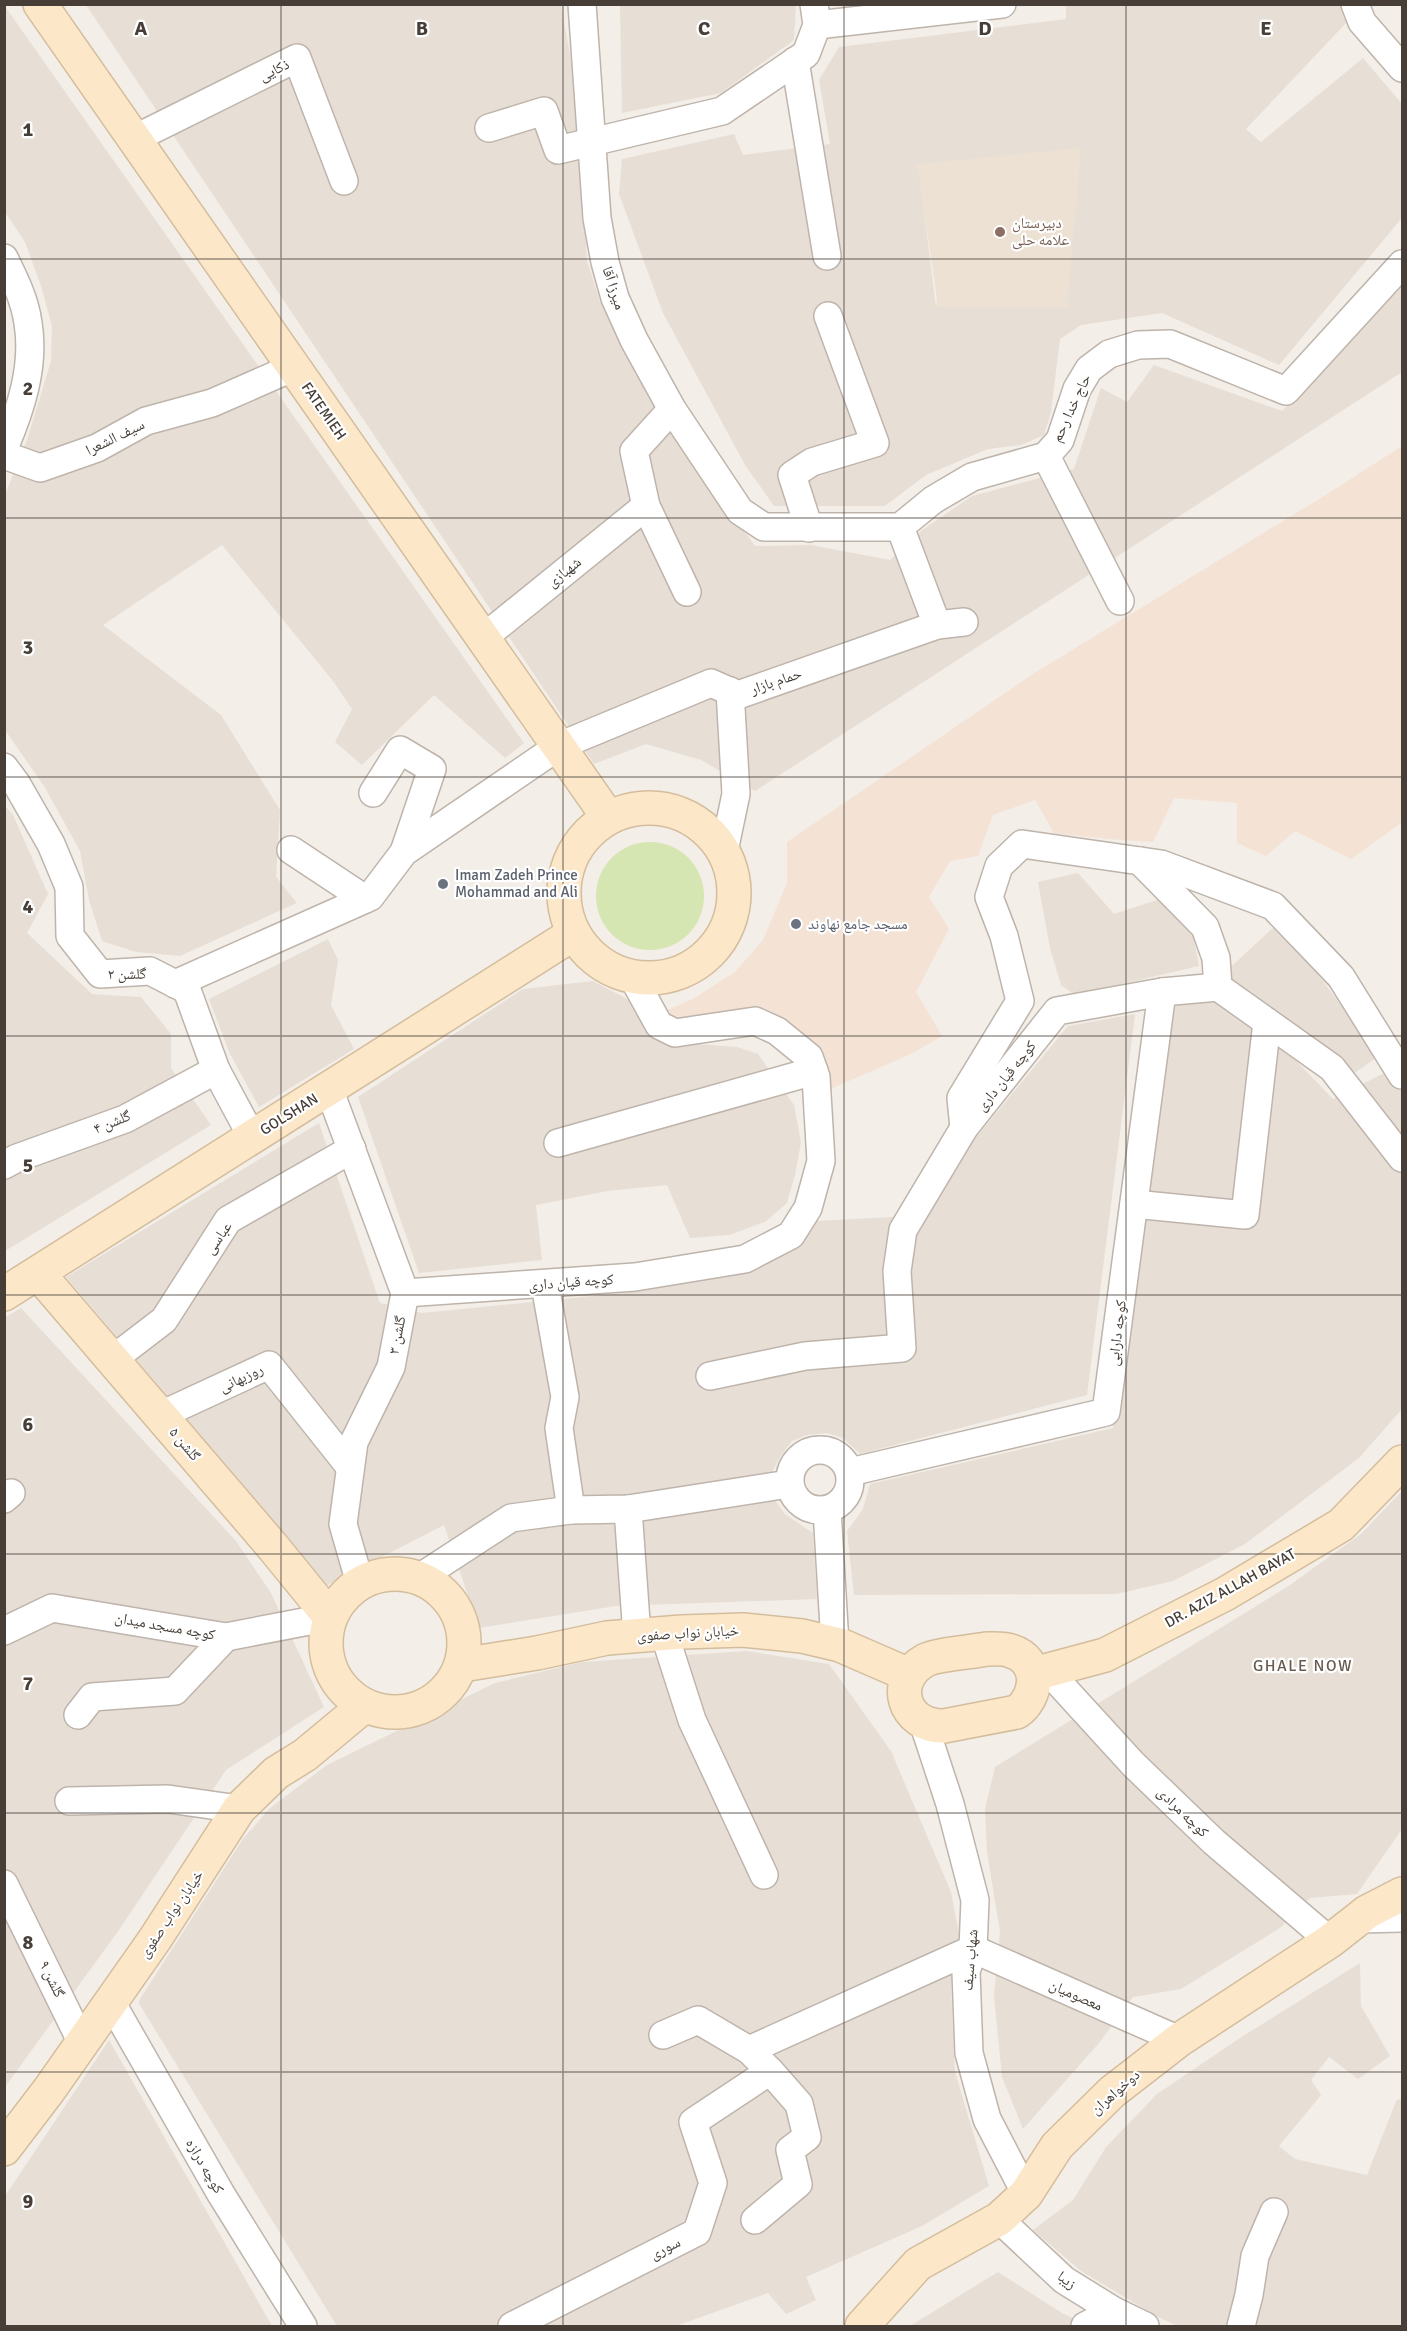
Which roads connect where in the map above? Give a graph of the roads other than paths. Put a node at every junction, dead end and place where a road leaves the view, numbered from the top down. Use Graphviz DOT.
graph roads {
  1 [pos="40,4"];
  2 [pos="582,4"];
  3 [pos="1002,4"];
  4 [pos="1356,4"];
  5 [pos="815,15"];
  6 [pos="795,61"];
  7 [pos="1402,68"];
  8 [pos="489,128"];
  9 [pos="134,139"];
  10 [pos="591,142"];
  11 [pos="344,181"];
  12 [pos="827,256"];
  13 [pos="4,258"];
  14 [pos="1402,264"];
  15 [pos="828,316"];
  16 [pos="294,367"];
  17 [pos="672,409"];
  18 [pos="5,446"];
  19 [pos="1046,456"];
  20 [pos="646,506"];
  21 [pos="809,528"];
  22 [pos="900,528"];
  23 [pos="687,592"];
  24 [pos="1120,601"];
  25 [pos="964,622"];
  26 [pos="937,625"];
  27 [pos="483,638"];
  28 [pos="730,691"];
  29 [pos="559,746"];
  30 [pos="4,767"];
  31 [pos="374,793"];
  32 [pos="608,817"];
  33 [pos="291,850"];
  34 [pos="724,851"];
  35 [pos="404,852"];
  36 [pos="1140,861"];
  37 [pos="365,899"];
  38 [pos="573,934"];
  39 [pos="632,976"];
  40 [pos="176,984"];
  41 [pos="1218,987"];
  42 [pos="1162,992"];
  43 [pos="1267,1022"];
  44 [pos="1399,1062"];
  45 [pos="216,1070"];
  46 [pos="814,1071"];
  47 [pos="329,1089"];
  48 [pos="964,1128"];
  49 [pos="252,1137"];
  50 [pos="558,1143"];
  51 [pos="352,1149"];
  52 [pos="1402,1158"];
  53 [pos="4,1165"];
  54 [pos="1134,1204"];
  55 [pos="38,1273"];
  56 [pos="545,1285"];
  57 [pos="405,1293"];
  58 [pos="4,1294"];
  59 [pos="112,1359"];
  60 [pos="710,1376"];
  61 [pos="161,1415"];
  62 [pos="1402,1462"];
  63 [pos="350,1467"];
  64 [pos="850,1472"];
  65 [pos="789,1484"];
  66 [pos="628,1509"];
  67 [pos="571,1510"];
  68 [pos="827,1510"];
  69 [pos="419,1578"];
  70 [pos="360,1583"];
  71 [pos="330,1617"];
  72 [pos="4,1631"];
  73 [pos="650,1634"];
  74 [pos="226,1637"];
  75 [pos="835,1644"];
  76 [pos="462,1665"];
  77 [pos="1041,1672"];
  78 [pos="909,1675"];
  79 [pos="364,1706"];
  80 [pos="78,1715"];
  81 [pos="923,1722"];
  82 [pos="69,1801"];
  83 [pos="239,1809"];
  84 [pos="764,1875"];
  85 [pos="4,1884"];
  86 [pos="1402,1894"];
  87 [pos="1402,1918"];
  88 [pos="1358,1919"];
  89 [pos="1330,1941"];
  90 [pos="973,1949"];
  91 [pos="111,2002"];
  92 [pos="663,2035"];
  93 [pos="1179,2040"];
  94 [pos="82,2043"];
  95 [pos="749,2050"];
  96 [pos="770,2071"];
  97 [pos="4,2149"];
  98 [pos="1026,2194"];
  99 [pos="1274,2212"];
  100 [pos="999,2219"];
  101 [pos="755,2220"];
  102 [pos="1114,2311"];
  103 [pos="303,2326"];
  104 [pos="512,2326"];
  105 [pos="862,2326"];
  106 [pos="1085,2326"];
  107 [pos="1144,2326"];
  108 [pos="1241,2326"];
  1 -- 9 [label="street, FATEMIEH"];
  2 -- 10 [label="street, میرزا آقا"];
  3 -- 5 [label="street"];
  4 -- 7 [label="street"];
  5 -- 6 [label="street"];
  6 -- 10 [label="street"];
  6 -- 12 [label="street"];
  8 -- 10 [label="street"];
  9 -- 11 [label="street, ذکایی"];
  9 -- 16 [label="street, FATEMIEH"];
  10 -- 17 [label="street, میرزا آقا"];
  13 -- 18 [label="street"];
  14 -- 19 [label="street, حاج خدا رحم"];
  15 -- 21 [label="street"];
  16 -- 18 [label="street, سیف الشعرا"];
  16 -- 27 [label="street, FATEMIEH"];
  17 -- 20 [label="street"];
  17 -- 21 [label="street, میرزا آقا"];
  19 -- 22 [label="street, حاج خدا رحم"];
  19 -- 24 [label="street"];
  20 -- 23 [label="street"];
  20 -- 27 [label="street, شهبازی"];
  21 -- 22 [label="street"];
  22 -- 26 [label="street"];
  25 -- 26 [label="street, حمام بازار"];
  26 -- 28 [label="street, حمام بازار"];
  27 -- 29 [label="street, FATEMIEH"];
  28 -- 29 [label="street, حمام بازار"];
  28 -- 34 [label="street"];
  29 -- 32 [label="street, FATEMIEH"];
  29 -- 35 [label="street, حمام بازار"];
  30 -- 40 [label="street, گلشن ۲"];
  31 -- 35 [label="street"];
  32 -- 34 [label="street"];
  32 -- 38 [label="street"];
  33 -- 37 [label="street"];
  34 -- 39 [label="street"];
  35 -- 37 [label="street"];
  36 -- 41 [label="street"];
  36 -- 44 [label="street"];
  36 -- 48 [label="street"];
  37 -- 40 [label="street"];
  38 -- 39 [label="street"];
  38 -- 47 [label="street, GOLSHAN"];
  39 -- 46 [label="street"];
  40 -- 45 [label="street, گلشن ۲"];
  41 -- 42 [label="street, کوچه قپان داری"];
  41 -- 43 [label="street"];
  42 -- 48 [label="street, کوچه قپان داری"];
  42 -- 54 [label="street, کوچه دارابی"];
  43 -- 52 [label="street"];
  43 -- 54 [label="street"];
  45 -- 49 [label="street, گلشن ۲"];
  45 -- 53 [label="street, گلشن ۴"];
  46 -- 50 [label="street"];
  46 -- 56 [label="street, کوچه قپان داری"];
  47 -- 49 [label="street, GOLSHAN"];
  47 -- 51 [label="street"];
  48 -- 60 [label="street, کوچه قپان داری"];
  49 -- 55 [label="street, GOLSHAN"];
  51 -- 57 [label="street"];
  51 -- 59 [label="street, عباسی"];
  54 -- 64 [label="street, کوچه دارابی"];
  55 -- 58 [label="street, GOLSHAN"];
  55 -- 59 [label="street, گلشن ۵"];
  56 -- 57 [label="street, کوچه قپان داری"];
  56 -- 67 [label="street"];
  57 -- 63 [label="street, گلشن ۳"];
  59 -- 61 [label="street, گلشن ۵"];
  61 -- 63 [label="street, روزبهانی"];
  61 -- 71 [label="street, گلشن ۵"];
  62 -- 77 [label="street, DR. AZIZ ALLAH BAYAT"];
  63 -- 70 [label="street, گلشن ۳"];
  64 -- 65 [label="street"];
  64 -- 68 [label="street"];
  65 -- 66 [label="street"];
  65 -- 68 [label="street"];
  66 -- 67 [label="street"];
  66 -- 73 [label="street"];
  67 -- 69 [label="street"];
  68 -- 75 [label="street"];
  69 -- 70 [label="street"];
  69 -- 76 [label="street"];
  70 -- 71 [label="street"];
  71 -- 74 [label="street, کوچه مسجد میدان"];
  71 -- 79 [label="street"];
  72 -- 74 [label="street, کوچه مسجد میدان"];
  73 -- 75 [label="street, خیابان نواب صفوی"];
  73 -- 76 [label="street, خیابان نواب صفوی"];
  73 -- 84 [label="street"];
  74 -- 80 [label="street"];
  75 -- 78 [label="street, خیابان نواب صفوی"];
  76 -- 79 [label="street"];
  77 -- 78 [label="street"];
  77 -- 81 [label="street"];
  77 -- 89 [label="street, کوچه مرادی"];
  78 -- 81 [label="street"];
  79 -- 83 [label="street, خیابان نواب صفوی"];
  81 -- 90 [label="street, شهاب سیف"];
  82 -- 83 [label="street"];
  83 -- 91 [label="street, خیابان نواب صفوی"];
  85 -- 94 [label="street, گلشن ۹"];
  86 -- 88 [label="street, دوخواهران"];
  87 -- 88 [label="street"];
  88 -- 89 [label="street, دوخواهران"];
  89 -- 93 [label="street, دوخواهران"];
  90 -- 93 [label="street, معصومیان"];
  90 -- 95 [label="street"];
  90 -- 98 [label="street, شهاب سیف"];
  91 -- 94 [label="street, خیابان نواب صفوی"];
  91 -- 103 [label="street, کوچه درازه"];
  92 -- 95 [label="street"];
  93 -- 98 [label="street, دوخواهران"];
  94 -- 97 [label="street, خیابان نواب صفوی"];
  95 -- 96 [label="street"];
  96 -- 101 [label="street"];
  96 -- 104 [label="street, سوری"];
  98 -- 100 [label="street, دوخواهران"];
  99 -- 108 [label="street"];
  100 -- 102 [label="street, زیبا"];
  100 -- 105 [label="street, دوخواهران"];
  102 -- 106 [label="street"];
  102 -- 107 [label="street, زیبا"];
}
